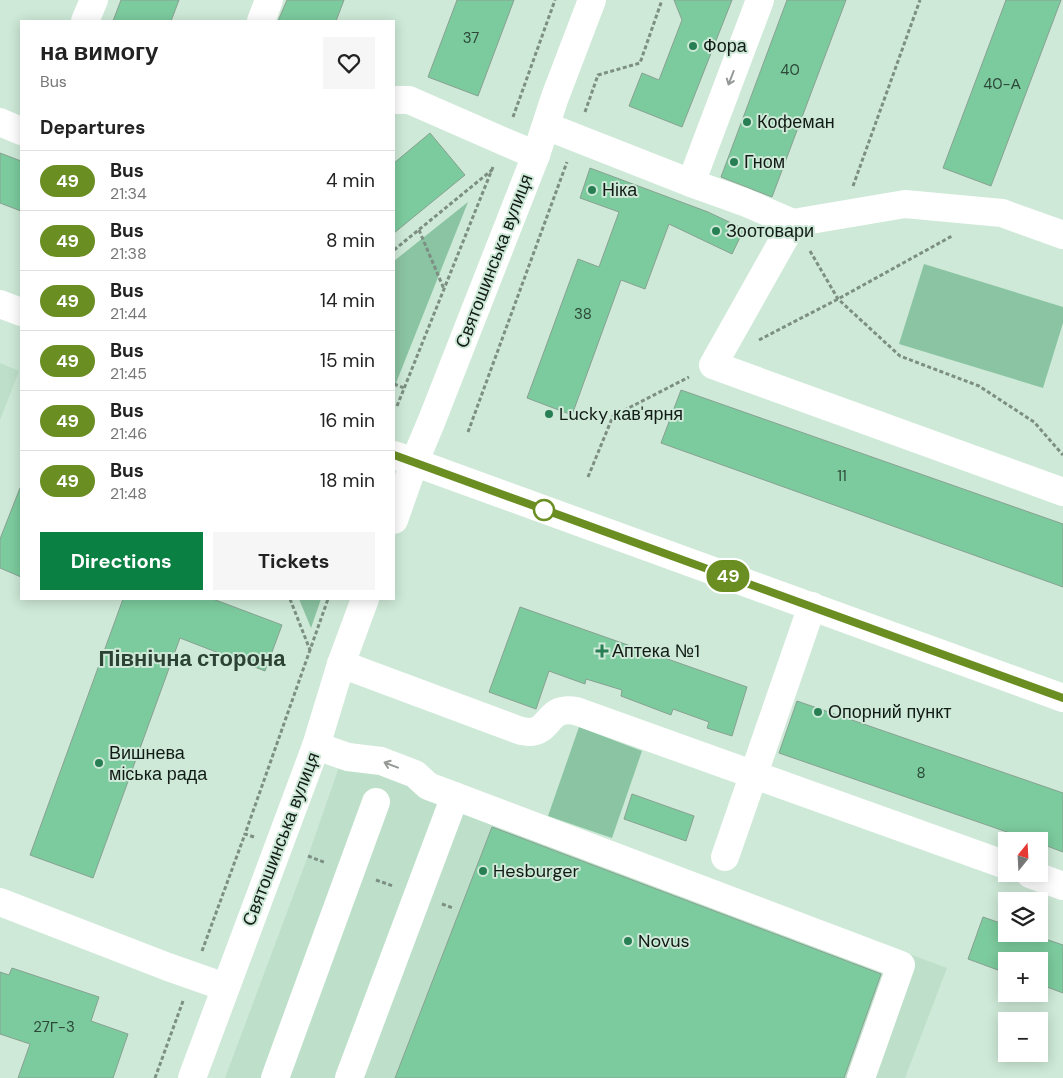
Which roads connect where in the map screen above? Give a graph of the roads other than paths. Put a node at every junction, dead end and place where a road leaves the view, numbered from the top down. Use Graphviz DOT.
graph roads {
  1 [pos="94,0"];
  2 [pos="269,0"];
  3 [pos="592,0"];
  4 [pos="760,0"];
  5 [pos="85,20"];
  6 [pos="261,20"];
  7 [pos="395,100"];
  8 [pos="0,122"];
  9 [pos="546,126"];
  10 [pos="20,131"];
  11 [pos="536,154"];
  12 [pos="691,183"];
  13 [pos="793,223"];
  14 [pos="1063,235"];
  15 [pos="0,304"];
  16 [pos="20,312"];
  17 [pos="404,459"];
  18 [pos="1063,492"];
  19 [pos="395,514"];
  20 [pos="365,600"];
  21 [pos="812,606"];
  22 [pos="341,664"];
  23 [pos="1063,698"];
  24 [pos="316,746"];
  25 [pos="753,774"];
  26 [pos="455,796"];
  27 [pos="376,802"];
  28 [pos="725,857"];
  29 [pos="998,862"];
  30 [pos="1048,881"];
  31 [pos="1063,886"];
  32 [pos="0,902"];
  33 [pos="225,987"];
  34 [pos="192,1078"];
  35 [pos="275,1078"];
  36 [pos="349,1078"];
  37 [pos="861,1078"];
  1 -- 5 [label="street"];
  2 -- 6 [label="street"];
  3 -- 9 [label="street, Святошинська вулиця"];
  4 -- 12 [label="street, one-way"];
  7 -- 11 [label="street"];
  8 -- 10 [label="street"];
  9 -- 11 [label="street, Святошинська вулиця"];
  9 -- 12 [label="street"];
  11 -- 17 [label="street, Святошинська вулиця"];
  12 -- 13 [label="street"];
  13 -- 14 [label="street"];
  13 -- 18 [label="street"];
  15 -- 16 [label="street"];
  17 -- 19 [label="street, Святошинська вулиця"];
  17 -- 21 [label="street"];
  20 -- 22 [label="street, Святошинська вулиця"];
  21 -- 23 [label="street"];
  21 -- 25 [label="street"];
  22 -- 24 [label="street, Святошинська вулиця"];
  22 -- 25 [label="street"];
  24 -- 26 [label="street"];
  24 -- 33 [label="street, Святошинська вулиця"];
  25 -- 28 [label="street"];
  25 -- 29 [label="street"];
  26 -- 36 [label="street"];
  26 -- 37 [label="street"];
  27 -- 35 [label="street"];
  30 -- 31 [label="street"];
  32 -- 33 [label="street"];
  33 -- 34 [label="street, Святошинська вулиця"];
}
